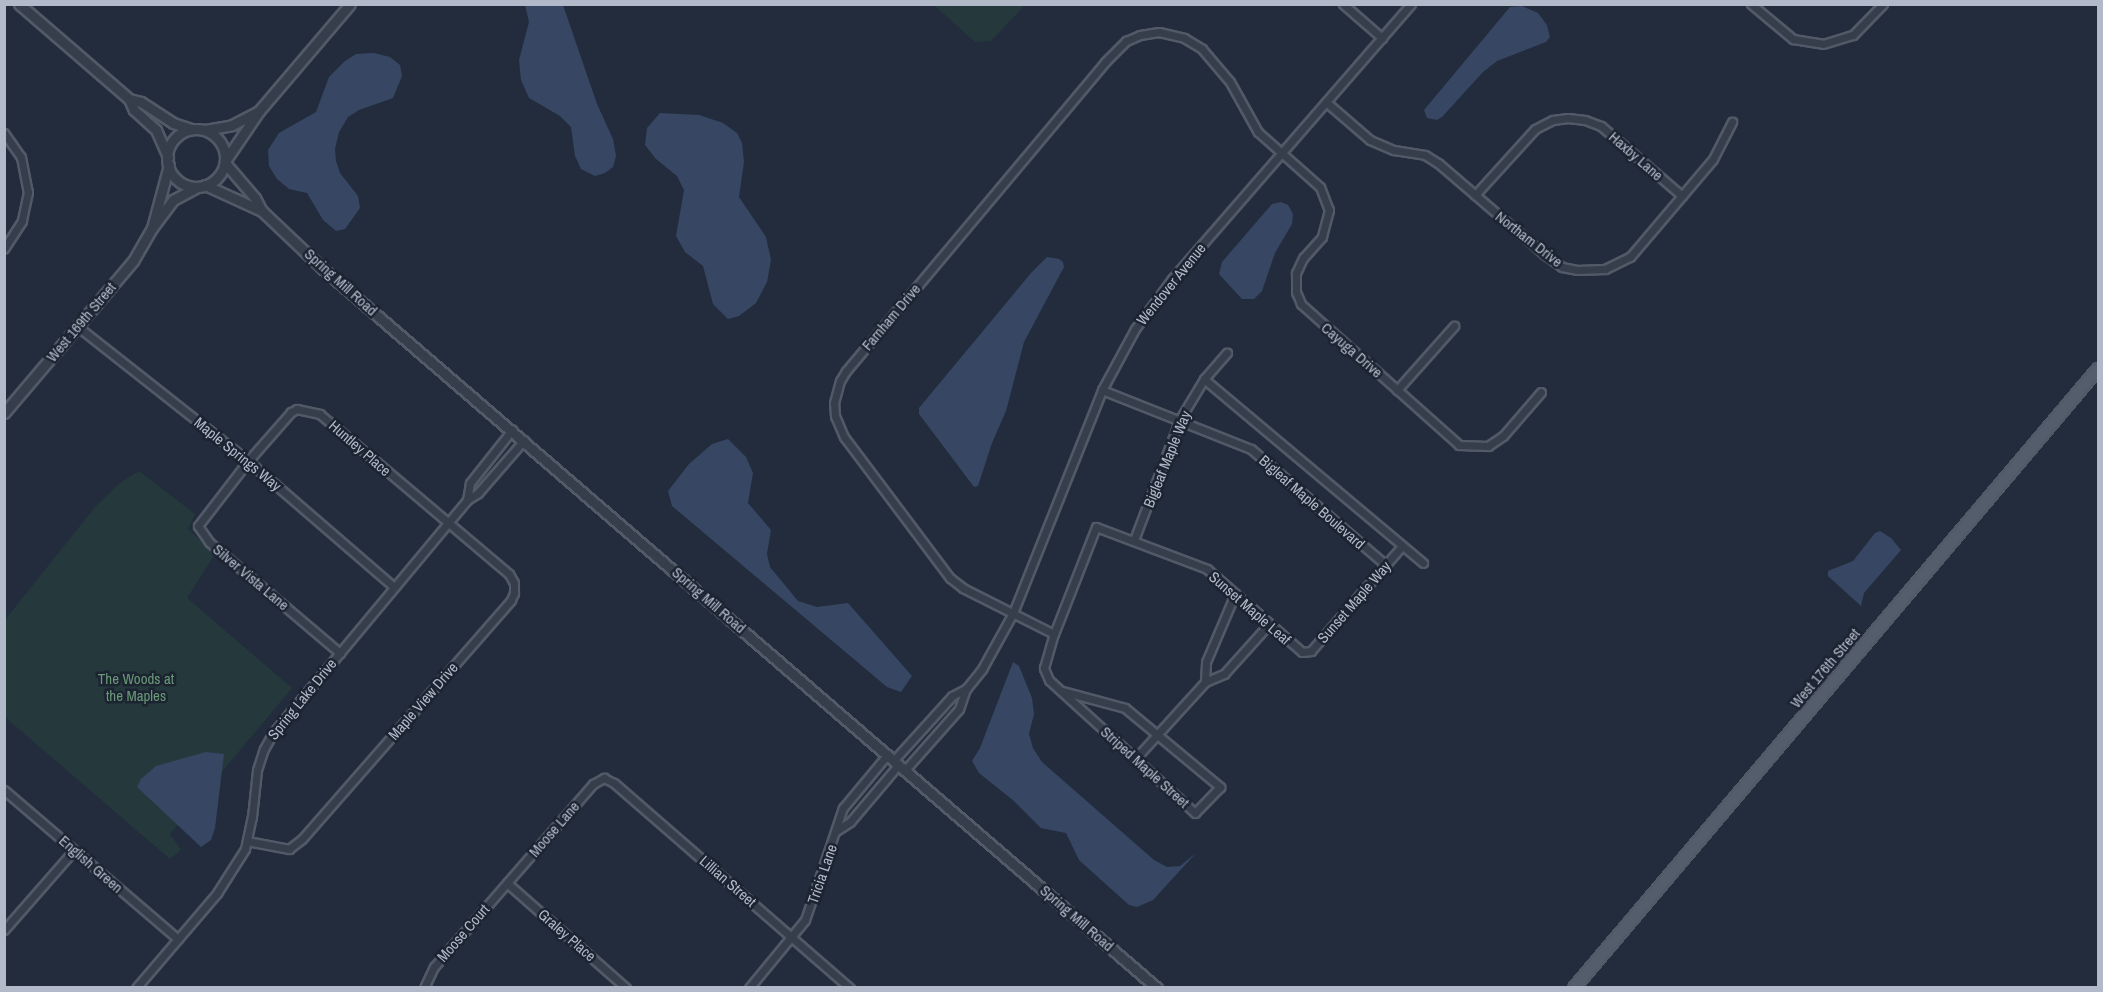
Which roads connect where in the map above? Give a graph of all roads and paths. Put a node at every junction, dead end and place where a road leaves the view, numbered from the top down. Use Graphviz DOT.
graph roads {
  1 [pos="19,4"];
  2 [pos="350,4"];
  3 [pos="1343,4"];
  4 [pos="1411,4"];
  5 [pos="1751,4"];
  6 [pos="1883,4"];
  7 [pos="1151,33"];
  8 [pos="1382,38"];
  9 [pos="129,99"];
  10 [pos="1326,102"];
  11 [pos="259,111"];
  12 [pos="1732,122"];
  13 [pos="192,129"];
  14 [pos="205,130"];
  15 [pos="4,133"];
  16 [pos="1282,154"];
  17 [pos="168,161"];
  18 [pos="225,162"];
  19 [pos="201,186"];
  20 [pos="1475,195"];
  21 [pos="1682,196"];
  22 [pos="262,211"];
  23 [pos="152,228"];
  24 [pos="4,249"];
  25 [pos="77,326"];
  26 [pos="1454,326"];
  27 [pos="1227,353"];
  28 [pos="2098,369"];
  29 [pos="1204,379"];
  30 [pos="1102,390"];
  31 [pos="1397,390"];
  32 [pos="1541,392"];
  33 [pos="4,413"];
  34 [pos="1180,419"];
  35 [pos="513,430"];
  36 [pos="524,440"];
  37 [pos="247,463"];
  38 [pos="466,500"];
  39 [pos="447,523"];
  40 [pos="1134,540"];
  41 [pos="1402,546"];
  42 [pos="1423,563"];
  43 [pos="1386,565"];
  44 [pos="394,587"];
  45 [pos="1235,594"];
  46 [pos="1013,613"];
  47 [pos="1269,624"];
  48 [pos="1054,634"];
  49 [pos="340,652"];
  50 [pos="1302,652"];
  51 [pos="1205,682"];
  52 [pos="966,689"];
  53 [pos="1062,691"];
  54 [pos="1157,735"];
  55 [pos="1135,759"];
  56 [pos="897,762"];
  57 [pos="604,778"];
  58 [pos="4,790"];
  59 [pos="836,831"];
  60 [pos="247,841"];
  61 [pos="74,850"];
  62 [pos="507,883"];
  63 [pos="4,930"];
  64 [pos="793,938"];
  65 [pos="178,939"];
  66 [pos="136,987"];
  67 [pos="424,987"];
  68 [pos="626,987"];
  69 [pos="749,987"];
  70 [pos="850,987"];
  71 [pos="1157,987"];
  72 [pos="1574,987"];
  1 -- 9 [label="street"];
  2 -- 11 [label="street"];
  3 -- 8 [label="street"];
  4 -- 8 [label="street, Wendover Avenue"];
  5 -- 6 [label="street"];
  7 -- 16 [label="street, Cayuga Drive"];
  7 -- 46 [label="street, Farnham Drive"];
  8 -- 10 [label="street, Wendover Avenue"];
  9 -- 13 [label="street"];
  9 -- 17 [label="street"];
  10 -- 16 [label="street, Wendover Avenue"];
  10 -- 20 [label="street, Northam Drive"];
  11 -- 14 [label="street"];
  11 -- 18 [label="street"];
  12 -- 21 [label="street, Northam Drive"];
  13 -- 14 [label="street"];
  13 -- 17 [label="street"];
  14 -- 18 [label="street"];
  15 -- 24 [label="street"];
  16 -- 30 [label="street, Wendover Avenue"];
  16 -- 31 [label="street, Cayuga Drive"];
  17 -- 19 [label="street"];
  17 -- 23 [label="street, West 169th Street"];
  18 -- 19 [label="street"];
  18 -- 22 [label="street, Spring Mill Road"];
  19 -- 22 [label="street, Spring Mill Road"];
  19 -- 23 [label="street, West 169th Street"];
  20 -- 21 [label="street, Northam Drive"];
  20 -- 21 [label="street, Haxby Lane"];
  22 -- 35 [label="street, Spring Mill Road"];
  23 -- 25 [label="street, West 169th Street"];
  25 -- 33 [label="street, West 169th Street"];
  25 -- 37 [label="street, Maple Springs Way"];
  26 -- 31 [label="street"];
  27 -- 29 [label="street, Bigleaf Maple Way"];
  28 -- 72 [label="main road, West 176th Street"];
  29 -- 34 [label="street, Bigleaf Maple Way"];
  29 -- 41 [label="street, Bigleaf Maple Boulevard"];
  30 -- 34 [label="street, Bigleaf Maple Boulevard"];
  30 -- 46 [label="street, Wendover Avenue"];
  31 -- 32 [label="street, Cayuga Drive"];
  34 -- 40 [label="street, Bigleaf Maple Way"];
  34 -- 43 [label="street, Bigleaf Maple Boulevard"];
  35 -- 36 [label="street, Spring Mill Road"];
  35 -- 38 [label="street"];
  36 -- 38 [label="street, Spring Lake Drive"];
  36 -- 56 [label="street, Spring Mill Road"];
  37 -- 39 [label="street, Huntley Place"];
  37 -- 44 [label="street, Maple Springs Way"];
  37 -- 49 [label="street, Silver Vista Lane"];
  38 -- 39 [label="street, Spring Lake Drive"];
  39 -- 44 [label="street, Spring Lake Drive"];
  39 -- 60 [label="street, Maple View Drive"];
  40 -- 45 [label="street, Sunset Maple Leaf"];
  40 -- 48 [label="street, Sunset Maple Leaf"];
  41 -- 42 [label="street, Bigleaf Maple Boulevard"];
  41 -- 43 [label="street, Sunset Maple Way"];
  43 -- 50 [label="street, Sunset Maple Way"];
  44 -- 49 [label="street, Spring Lake Drive"];
  45 -- 47 [label="street, Sunset Maple Leaf"];
  45 -- 51 [label="street"];
  46 -- 48 [label="street"];
  46 -- 52 [label="street, Wendover Avenue"];
  47 -- 50 [label="street, Sunset Maple Leaf"];
  47 -- 51 [label="street"];
  48 -- 53 [label="street, Striped Maple Street"];
  49 -- 60 [label="street, Spring Lake Drive"];
  51 -- 54 [label="street"];
  52 -- 56 [label="street, Wendover Avenue"];
  52 -- 56 [label="street"];
  53 -- 54 [label="street, Striped Maple Street"];
  53 -- 55 [label="street, Striped Maple Street"];
  54 -- 55 [label="street"];
  54 -- 55 [label="street, Striped Maple Street"];
  56 -- 59 [label="street, Tricia Lane"];
  56 -- 59 [label="street"];
  56 -- 71 [label="street, Spring Mill Road"];
  57 -- 62 [label="street, Moose Lane"];
  57 -- 64 [label="street, Lillian Street"];
  58 -- 61 [label="street, English Green"];
  59 -- 64 [label="street, Tricia Lane"];
  60 -- 65 [label="street, Spring Lake Drive"];
  61 -- 63 [label="street"];
  61 -- 65 [label="street, English Green"];
  62 -- 67 [label="street, Moose Court"];
  62 -- 68 [label="street, Graley Place"];
  64 -- 69 [label="street, Tricia Lane"];
  64 -- 70 [label="street, Lillian Street"];
  65 -- 66 [label="street, Spring Lake Drive"];
}
